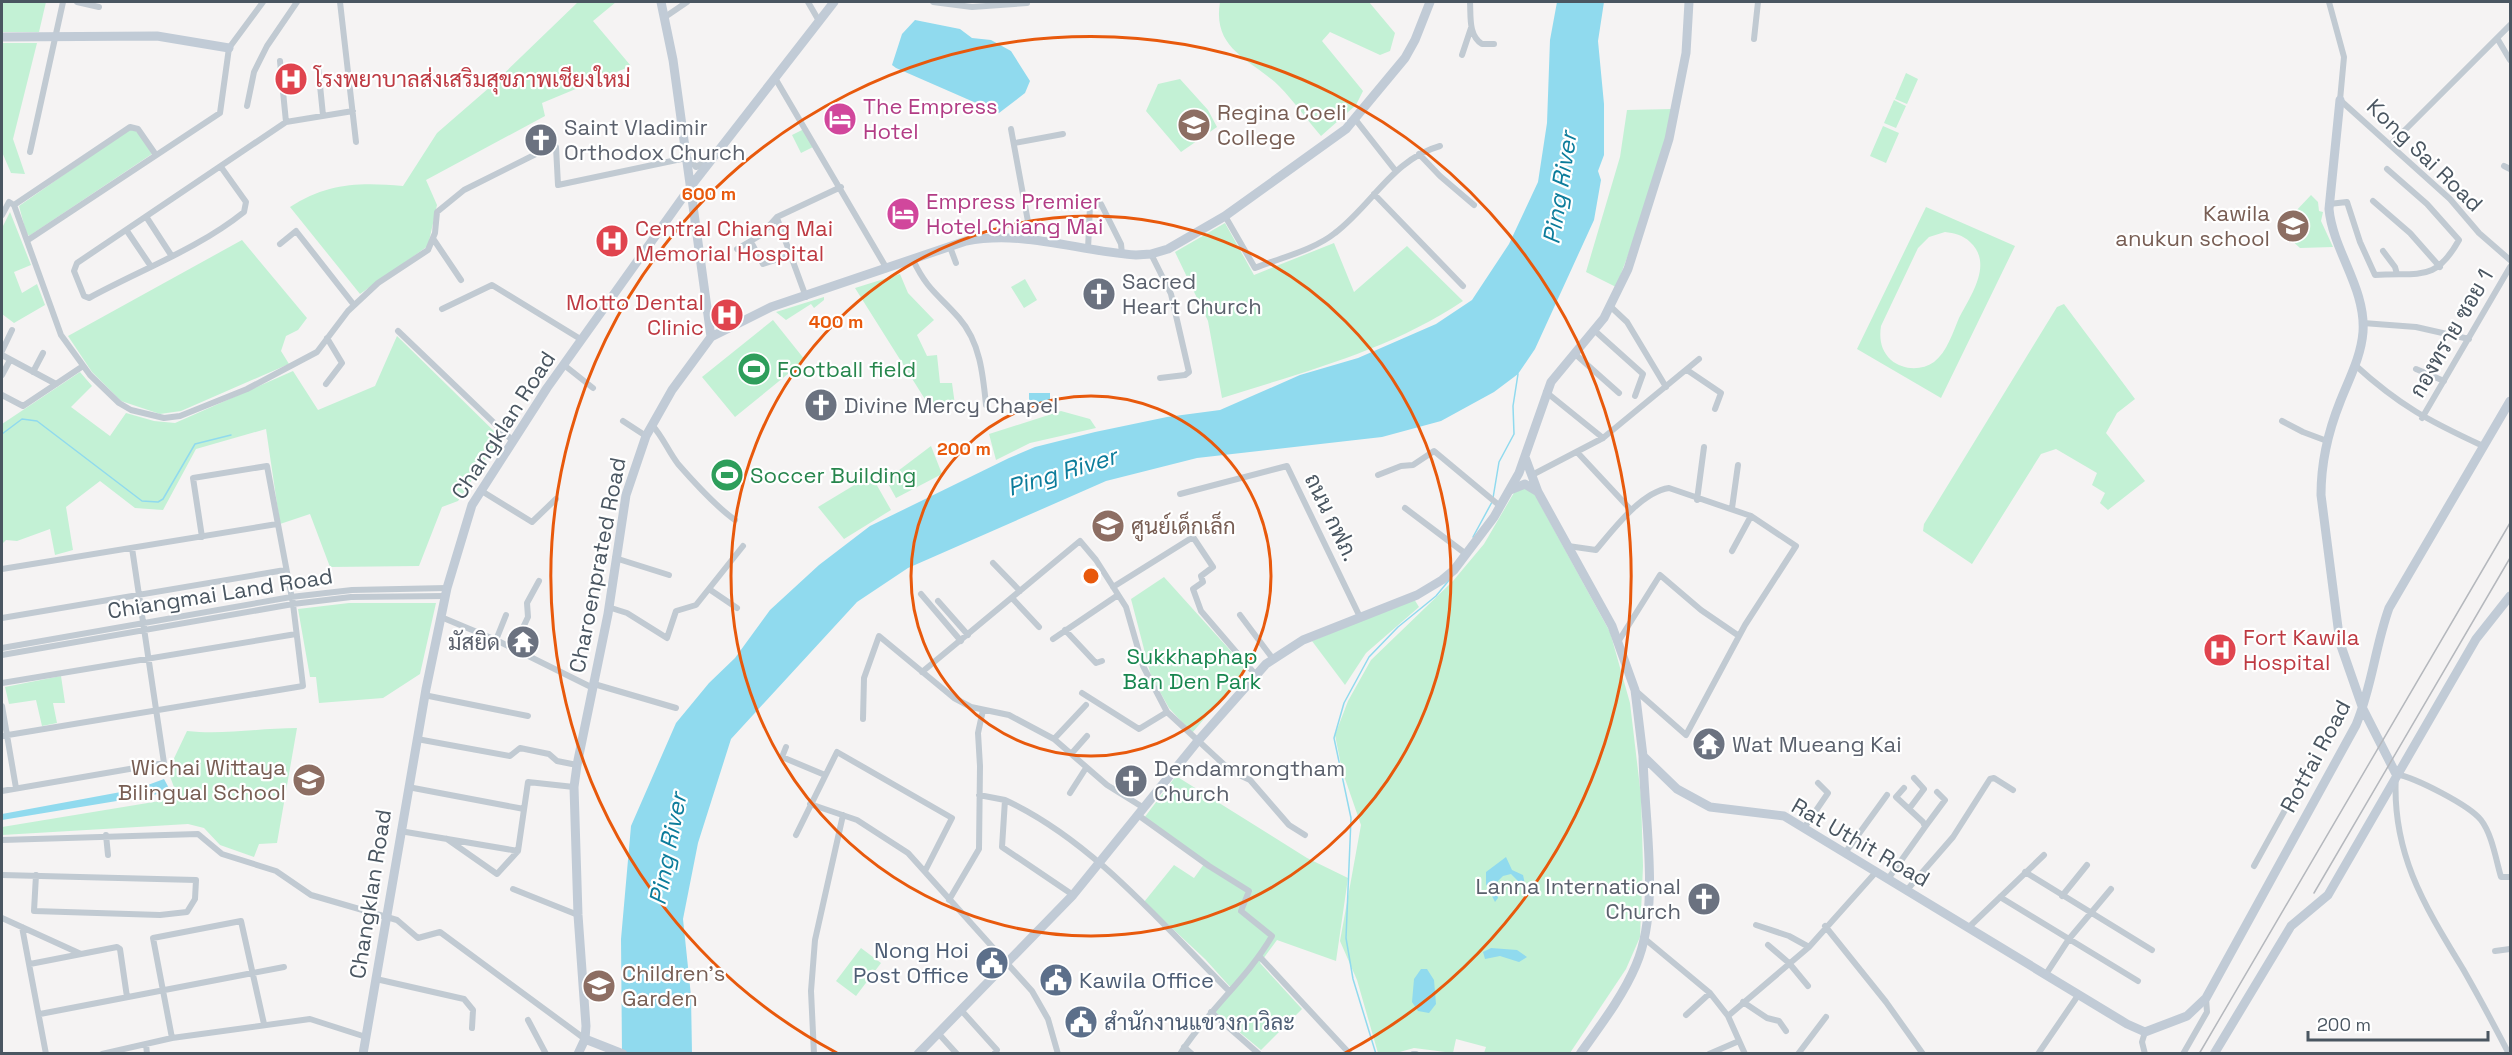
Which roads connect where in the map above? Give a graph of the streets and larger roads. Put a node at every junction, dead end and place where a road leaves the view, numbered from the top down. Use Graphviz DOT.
graph roads {
  1 [pos="63,2"];
  2 [pos="76,2"];
  3 [pos="263,2"];
  4 [pos="297,2"];
  5 [pos="340,2"];
  6 [pos="661,2"];
  7 [pos="687,2"];
  8 [pos="808,2"];
  9 [pos="834,2"];
  10 [pos="933,2"];
  11 [pos="1025,2"];
  12 [pos="1430,2"];
  13 [pos="1470,2"];
  14 [pos="1689,2"];
  15 [pos="1758,2"];
  16 [pos="2329,2"];
  17 [pos="99,7"];
  18 [pos="665,17"];
  19 [pos="819,21"];
  20 [pos="2511,25"];
  21 [pos="1472,27"];
  22 [pos="2,37"];
  23 [pos="56,37"];
  24 [pos="2497,38"];
  25 [pos="1754,39"];
  26 [pos="1494,44"];
  27 [pos="230,48"];
  28 [pos="1462,55"];
  29 [pos="2511,60"];
  30 [pos="280,61"];
  31 [pos="318,66"];
  32 [pos="775,78"];
  33 [pos="2340,100"];
  34 [pos="247,106"];
  35 [pos="353,111"];
  36 [pos="323,115"];
  37 [pos="1355,119"];
  38 [pos="286,122"];
  39 [pos="1011,129"];
  40 [pos="1063,134"];
  41 [pos="684,140"];
  42 [pos="356,142"];
  43 [pos="1015,143"];
  44 [pos="2390,145"];
  45 [pos="1440,146"];
  46 [pos="30,152"];
  47 [pos="1419,154"];
  48 [pos="156,155"];
  49 [pos="715,155"];
  50 [pos="686,158"];
  51 [pos="221,166"];
  52 [pos="1395,170"];
  53 [pos="2387,170"];
  54 [pos="691,186"];
  55 [pos="841,187"];
  56 [pos="1374,194"];
  57 [pos="2373,201"];
  58 [pos="2329,204"];
  59 [pos="14,205"];
  60 [pos="1474,205"];
  61 [pos="2,215"];
  62 [pos="1225,216"];
  63 [pos="777,217"];
  64 [pos="147,218"];
  65 [pos="127,231"];
  66 [pos="1031,238"];
  67 [pos="28,240"];
  68 [pos="434,240"];
  69 [pos="751,242"];
  70 [pos="280,244"];
  71 [pos="950,247"];
  72 [pos="737,249"];
  73 [pos="1088,249"];
  74 [pos="2382,251"];
  75 [pos="1122,254"];
  76 [pos="1151,254"];
  77 [pos="171,255"];
  78 [pos="791,255"];
  79 [pos="913,260"];
  80 [pos="2511,260"];
  81 [pos="956,263"];
  82 [pos="150,265"];
  83 [pos="2440,267"];
  84 [pos="2511,267"];
  85 [pos="887,269"];
  86 [pos="2397,274"];
  87 [pos="461,280"];
  88 [pos="1463,286"];
  89 [pos="806,297"];
  90 [pos="354,305"];
  91 [pos="1611,306"];
  92 [pos="442,309"];
  93 [pos="2363,323"];
  94 [pos="12,330"];
  95 [pos="1594,330"];
  96 [pos="398,331"];
  97 [pos="711,337"];
  98 [pos="327,338"];
  99 [pos="2469,339"];
  100 [pos="582,340"];
  101 [pos="2,353"];
  102 [pos="43,353"];
  103 [pos="1574,353"];
  104 [pos="1699,359"];
  105 [pos="10,360"];
  106 [pos="564,365"];
  107 [pos="2355,365"];
  108 [pos="83,366"];
  109 [pos="2416,369"];
  110 [pos="1687,370"];
  111 [pos="33,372"];
  112 [pos="2,375"];
  113 [pos="1160,378"];
  114 [pos="2444,381"];
  115 [pos="56,384"];
  116 [pos="326,384"];
  117 [pos="1666,387"];
  118 [pos="593,388"];
  119 [pos="1546,392"];
  120 [pos="1619,393"];
  121 [pos="2,395"];
  122 [pos="1635,396"];
  123 [pos="2511,401"];
  124 [pos="986,405"];
  125 [pos="1715,409"];
  126 [pos="2422,418"];
  127 [pos="623,421"];
  128 [pos="2282,421"];
  129 [pos="652,425"];
  130 [pos="646,436"];
  131 [pos="1603,438"];
  132 [pos="512,440"];
  133 [pos="2327,441"];
  134 [pos="2483,446"];
  135 [pos="1704,447"];
  136 [pos="1577,452"];
  137 [pos="1525,457"];
  138 [pos="1738,465"];
  139 [pos="1378,475"];
  140 [pos="1532,475"];
  141 [pos="480,489"];
  142 [pos="1510,490"];
  143 [pos="1538,492"];
  144 [pos="1180,494"];
  145 [pos="556,500"];
  146 [pos="1698,500"];
  147 [pos="1496,504"];
  148 [pos="1405,508"];
  149 [pos="1732,508"];
  150 [pos="1631,510"];
  151 [pos="1751,516"];
  152 [pos="735,520"];
  153 [pos="277,524"];
  154 [pos="202,537"];
  155 [pos="743,546"];
  156 [pos="1568,546"];
  157 [pos="132,548"];
  158 [pos="1732,552"];
  159 [pos="1466,554"];
  160 [pos="615,558"];
  161 [pos="993,563"];
  162 [pos="2,569"];
  163 [pos="285,570"];
  164 [pos="669,575"];
  165 [pos="539,581"];
  166 [pos="1113,587"];
  167 [pos="709,590"];
  168 [pos="1020,591"];
  169 [pos="446,592"];
  170 [pos="921,594"];
  171 [pos="139,595"];
  172 [pos="1118,595"];
  173 [pos="2511,596"];
  174 [pos="1012,598"];
  175 [pos="292,600"];
  176 [pos="938,601"];
  177 [pos="608,607"];
  178 [pos="737,608"];
  179 [pos="506,615"];
  180 [pos="1240,615"];
  181 [pos="441,617"];
  182 [pos="1360,617"];
  183 [pos="2,618"];
  184 [pos="143,622"];
  185 [pos="1039,627"];
  186 [pos="144,630"];
  187 [pos="1065,630"];
  188 [pos="297,634"];
  189 [pos="968,635"];
  190 [pos="1739,636"];
  191 [pos="1053,639"];
  192 [pos="496,640"];
  193 [pos="961,641"];
  194 [pos="1617,642"];
  195 [pos="2,648"];
  196 [pos="513,649"];
  197 [pos="2,655"];
  198 [pos="148,657"];
  199 [pos="1273,659"];
  200 [pos="1101,661"];
  201 [pos="922,672"];
  202 [pos="1255,674"];
  203 [pos="2,683"];
  204 [pos="593,686"];
  205 [pos="1635,690"];
  206 [pos="1082,693"];
  207 [pos="424,696"];
  208 [pos="1086,705"];
  209 [pos="2,706"];
  210 [pos="676,708"];
  211 [pos="156,709"];
  212 [pos="983,710"];
  213 [pos="2363,710"];
  214 [pos="1167,712"];
  215 [pos="528,716"];
  216 [pos="863,719"];
  217 [pos="4,735"];
  218 [pos="1087,736"];
  219 [pos="417,739"];
  220 [pos="1054,740"];
  221 [pos="1197,742"];
  222 [pos="786,747"];
  223 [pos="1072,753"];
  224 [pos="1643,756"];
  225 [pos="577,765"];
  226 [pos="1086,768"];
  227 [pos="2396,774"];
  228 [pos="825,775"];
  229 [pos="1914,778"];
  230 [pos="1818,783"];
  231 [pos="408,787"];
  232 [pos="574,787"];
  233 [pos="16,788"];
  234 [pos="1904,788"];
  235 [pos="2013,790"];
  236 [pos="2,791"];
  237 [pos="1937,792"];
  238 [pos="1070,794"];
  239 [pos="979,795"];
  240 [pos="1887,795"];
  241 [pos="1005,800"];
  242 [pos="810,804"];
  243 [pos="524,809"];
  244 [pos="1909,809"];
  245 [pos="2286,810"];
  246 [pos="1141,811"];
  247 [pos="843,814"];
  248 [pos="1925,827"];
  249 [pos="1804,828"];
  250 [pos="400,831"];
  251 [pos="106,835"];
  252 [pos="796,835"];
  253 [pos="1305,835"];
  254 [pos="447,839"];
  255 [pos="2,840"];
  256 [pos="518,851"];
  257 [pos="1845,853"];
  258 [pos="108,855"];
  259 [pos="2044,855"];
  260 [pos="1100,864"];
  261 [pos="2087,865"];
  262 [pos="2254,866"];
  263 [pos="925,870"];
  264 [pos="1876,872"];
  265 [pos="2025,872"];
  266 [pos="2,875"];
  267 [pos="36,875"];
  268 [pos="2511,877"];
  269 [pos="1888,879"];
  270 [pos="513,889"];
  271 [pos="2111,889"];
  272 [pos="1906,891"];
  273 [pos="1073,895"];
  274 [pos="2062,896"];
  275 [pos="2000,897"];
  276 [pos="949,900"];
  277 [pos="2091,914"];
  278 [pos="578,915"];
  279 [pos="387,916"];
  280 [pos="2,918"];
  281 [pos="1756,925"];
  282 [pos="1825,926"];
  283 [pos="22,927"];
  284 [pos="1968,928"];
  285 [pos="1645,939"];
  286 [pos="2069,939"];
  287 [pos="1768,945"];
  288 [pos="1809,947"];
  289 [pos="2511,949"];
  290 [pos="2152,950"];
  291 [pos="2495,951"];
  292 [pos="81,954"];
  293 [pos="1260,957"];
  294 [pos="1007,963"];
  295 [pos="1789,963"];
  296 [pos="30,964"];
  297 [pos="284,967"];
  298 [pos="253,972"];
  299 [pos="2046,974"];
  300 [pos="376,979"];
  301 [pos="2138,981"];
  302 [pos="1808,986"];
  303 [pos="163,990"];
  304 [pos="1229,991"];
  305 [pos="1710,993"];
  306 [pos="2079,994"];
  307 [pos="128,997"];
  308 [pos="2206,998"];
  309 [pos="1743,1002"];
  310 [pos="961,1010"];
  311 [pos="1211,1012"];
  312 [pos="40,1014"];
  313 [pos="1686,1016"];
  314 [pos="1728,1016"];
  315 [pos="1826,1017"];
  316 [pos="528,1020"];
  317 [pos="264,1024"];
  318 [pos="472,1028"];
  319 [pos="1786,1030"];
  320 [pos="2145,1032"];
  321 [pos="938,1033"];
  322 [pos="2511,1034"];
  323 [pos="366,1037"];
  324 [pos="172,1038"];
  325 [pos="585,1039"];
  326 [pos="2502,1040"];
  327 [pos="1739,1041"];
  328 [pos="146,1044"];
  329 [pos="1181,1050"];
  330 [pos="127,1051"];
  331 [pos="46,1053"];
  332 [pos="102,1053"];
  333 [pos="147,1053"];
  334 [pos="363,1053"];
  335 [pos="546,1053"];
  336 [pos="578,1053"];
  337 [pos="623,1053"];
  338 [pos="814,1053"];
  339 [pos="918,1053"];
  340 [pos="957,1053"];
  341 [pos="994,1053"];
  342 [pos="1058,1053"];
  343 [pos="1192,1053"];
  344 [pos="1259,1053"];
  345 [pos="1350,1053"];
  346 [pos="1580,1053"];
  347 [pos="1709,1053"];
  348 [pos="1745,1053"];
  349 [pos="1798,1053"];
  350 [pos="1923,1053"];
  351 [pos="2038,1053"];
  352 [pos="2145,1053"];
  353 [pos="2183,1053"];
  354 [pos="2214,1053"];
  355 [pos="2509,1053"];
  1 -- 23 [label="street"];
  2 -- 17 [label="street"];
  3 -- 27 [label="street"];
  4 -- 34 [label="street"];
  5 -- 35 [label="street"];
  6 -- 18 [label="street"];
  7 -- 18 [label="street"];
  8 -- 19 [label="street"];
  9 -- 19 [label="street, Changklan Road"];
  10 -- 11 [label="street"];
  12 -- 37 [label="street, Charoenprated Road"];
  13 -- 21 [label="street"];
  14 -- 91 [label="street"];
  15 -- 25 [label="street"];
  16 -- 33 [label="street"];
  18 -- 41 [label="street"];
  19 -- 32 [label="street, Changklan Road"];
  20 -- 24 [label="street"];
  21 -- 26 [label="street"];
  21 -- 28 [label="street"];
  22 -- 23 [label="street"];
  23 -- 27 [label="street"];
  23 -- 46 [label="street"];
  24 -- 29 [label="street"];
  24 -- 44 [label="street"];
  27 -- 48 [label="street"];
  30 -- 38 [label="street"];
  31 -- 36 [label="street"];
  32 -- 49 [label="street, Changklan Road"];
  32 -- 55 [label="street"];
  33 -- 44 [label="street, Kong Sai Road"];
  33 -- 58 [label="street"];
  35 -- 36 [label="street"];
  35 -- 42 [label="street"];
  36 -- 38 [label="street"];
  37 -- 52 [label="street"];
  37 -- 62 [label="street, Charoenprated Road"];
  38 -- 51 [label="street"];
  39 -- 43 [label="street"];
  40 -- 43 [label="street"];
  41 -- 49 [label="street"];
  41 -- 50 [label="street"];
  43 -- 66 [label="street"];
  44 -- 80 [label="street, Kong Sai Road"];
  45 -- 47 [label="street"];
  47 -- 52 [label="street"];
  47 -- 60 [label="street"];
  48 -- 59 [label="street"];
  48 -- 67 [label="street"];
  49 -- 54 [label="street, Changklan Road"];
  50 -- 54 [label="street"];
  50 -- 68 [label="street"];
  51 -- 64 [label="street"];
  51 -- 77 [label="street"];
  52 -- 56 [label="street"];
  53 -- 83 [label="street"];
  54 -- 97 [label="street"];
  54 -- 100 [label="street, Changklan Road"];
  55 -- 63 [label="street"];
  55 -- 85 [label="street"];
  56 -- 62 [label="street"];
  56 -- 88 [label="street"];
  57 -- 83 [label="street"];
  58 -- 86 [label="street"];
  58 -- 93 [label="street"];
  59 -- 61 [label="street"];
  59 -- 67 [label="street"];
  62 -- 76 [label="street, Charoenprated Road"];
  63 -- 69 [label="street"];
  63 -- 78 [label="street"];
  64 -- 65 [label="street"];
  64 -- 77 [label="street"];
  65 -- 82 [label="street"];
  65 -- 82 [label="street"];
  66 -- 71 [label="street, Charoenprated Road"];
  66 -- 73 [label="street, Charoenprated Road"];
  67 -- 108 [label="street"];
  68 -- 87 [label="street"];
  68 -- 90 [label="street"];
  69 -- 72 [label="street"];
  69 -- 78 [label="street"];
  70 -- 90 [label="street"];
  71 -- 79 [label="street, Charoenprated Road"];
  71 -- 81 [label="street"];
  73 -- 75 [label="street, Charoenprated Road"];
  73 -- 75 [label="street"];
  74 -- 86 [label="street"];
  75 -- 76 [label="street, Charoenprated Road"];
  76 -- 113 [label="street"];
  77 -- 82 [label="street"];
  78 -- 89 [label="street"];
  79 -- 85 [label="street, Charoenprated Road"];
  79 -- 124 [label="street"];
  83 -- 86 [label="street"];
  84 -- 99 [label="street, กองทราย ซอย 1"];
  85 -- 89 [label="street, Charoenprated Road"];
  89 -- 97 [label="street, Charoenprated Road"];
  90 -- 98 [label="street"];
  91 -- 95 [label="street"];
  91 -- 117 [label="street"];
  92 -- 100 [label="street"];
  93 -- 99 [label="street"];
  93 -- 107 [label="street"];
  94 -- 101 [label="street"];
  95 -- 103 [label="street"];
  95 -- 122 [label="street"];
  96 -- 132 [label="street"];
  97 -- 129 [label="street, Charoenprated Road"];
  98 -- 108 [label="street"];
  98 -- 116 [label="street"];
  99 -- 114 [label="street, กองทราย ซอย 1"];
  100 -- 106 [label="street, Changklan Road"];
  101 -- 105 [label="street"];
  102 -- 111 [label="street"];
  103 -- 119 [label="street"];
  103 -- 120 [label="street"];
  104 -- 110 [label="street"];
  105 -- 111 [label="street"];
  105 -- 112 [label="street"];
  106 -- 118 [label="street"];
  106 -- 132 [label="street, Changklan Road"];
  107 -- 126 [label="street"];
  107 -- 133 [label="street"];
  108 -- 115 [label="street"];
  109 -- 114 [label="street"];
  110 -- 117 [label="street"];
  110 -- 125 [label="street"];
  111 -- 115 [label="street"];
  114 -- 126 [label="street, กองทราย ซอย 1"];
  115 -- 121 [label="street"];
  117 -- 131 [label="street"];
  119 -- 131 [label="street"];
  119 -- 137 [label="street"];
  123 -- 134 [label="street, Rotfai Road"];
  126 -- 134 [label="street"];
  127 -- 130 [label="street"];
  128 -- 133 [label="street"];
  129 -- 130 [label="street, Charoenprated Road"];
  129 -- 152 [label="street"];
  130 -- 160 [label="street, Charoenprated Road"];
  131 -- 136 [label="street"];
  132 -- 141 [label="street, Changklan Road"];
  133 -- 213 [label="street"];
  134 -- 213 [label="street, Rotfai Road"];
  135 -- 146 [label="street"];
  136 -- 140 [label="street"];
  136 -- 150 [label="street"];
  137 -- 140 [label="street"];
  137 -- 142 [label="street"];
  138 -- 149 [label="street"];
  139 -- 147 [label="street"];
  140 -- 143 [label="street"];
  141 -- 145 [label="street"];
  141 -- 169 [label="street, Changklan Road"];
  142 -- 143 [label="street"];
  142 -- 147 [label="street"];
  143 -- 156 [label="street"];
  144 -- 182 [label="street, ถนน กฟภ."];
  146 -- 149 [label="street"];
  146 -- 150 [label="street"];
  147 -- 159 [label="street"];
  148 -- 159 [label="street"];
  149 -- 151 [label="street"];
  150 -- 156 [label="street"];
  151 -- 158 [label="street"];
  151 -- 190 [label="street"];
  153 -- 154 [label="street"];
  153 -- 154 [label="street"];
  153 -- 163 [label="street"];
  154 -- 157 [label="street"];
  155 -- 167 [label="street"];
  156 -- 194 [label="street"];
  157 -- 162 [label="street"];
  157 -- 171 [label="street"];
  159 -- 182 [label="street"];
  160 -- 164 [label="street"];
  160 -- 177 [label="street, Charoenprated Road"];
  161 -- 168 [label="street"];
  163 -- 171 [label="street"];
  163 -- 175 [label="street"];
  165 -- 196 [label="street"];
  166 -- 168 [label="street"];
  166 -- 172 [label="street"];
  166 -- 202 [label="street"];
  167 -- 177 [label="street"];
  167 -- 178 [label="street"];
  168 -- 174 [label="street"];
  169 -- 175 [label="street, Chiangmai Land Road"];
  169 -- 181 [label="street, Changklan Road"];
  170 -- 193 [label="street"];
  171 -- 183 [label="street"];
  171 -- 184 [label="street"];
  172 -- 187 [label="street"];
  172 -- 214 [label="street"];
  173 -- 227 [label="street"];
  174 -- 185 [label="street"];
  174 -- 189 [label="street"];
  175 -- 184 [label="street, Chiangmai Land Road"];
  175 -- 186 [label="street, Chiangmai Land Road"];
  175 -- 188 [label="street"];
  176 -- 189 [label="street"];
  177 -- 204 [label="street, Charoenprated Road"];
  179 -- 192 [label="street"];
  180 -- 199 [label="street"];
  181 -- 192 [label="street"];
  181 -- 207 [label="street, Changklan Road"];
  182 -- 199 [label="street"];
  184 -- 186 [label="street"];
  184 -- 195 [label="street, Chiangmai Land Road"];
  186 -- 197 [label="street, Chiangmai Land Road"];
  186 -- 198 [label="street"];
  187 -- 191 [label="street"];
  187 -- 200 [label="street"];
  188 -- 198 [label="street"];
  188 -- 211 [label="street"];
  189 -- 193 [label="street"];
  190 -- 194 [label="street"];
  190 -- 205 [label="street"];
  192 -- 196 [label="street"];
  193 -- 201 [label="street"];
  194 -- 205 [label="street"];
  196 -- 204 [label="street"];
  198 -- 203 [label="street"];
  198 -- 211 [label="street"];
  199 -- 202 [label="street"];
  201 -- 212 [label="street"];
  201 -- 216 [label="street"];
  202 -- 221 [label="street"];
  204 -- 210 [label="street"];
  204 -- 225 [label="street, Charoenprated Road"];
  205 -- 224 [label="street"];
  206 -- 214 [label="street"];
  207 -- 215 [label="street"];
  207 -- 219 [label="street, Changklan Road"];
  208 -- 220 [label="street"];
  209 -- 217 [label="street"];
  211 -- 217 [label="street"];
  211 -- 233 [label="street"];
  212 -- 220 [label="street"];
  212 -- 239 [label="street"];
  213 -- 227 [label="street"];
  213 -- 308 [label="street, Rotfai Road"];
  214 -- 221 [label="street"];
  217 -- 233 [label="street"];
  218 -- 223 [label="street"];
  219 -- 225 [label="street"];
  219 -- 231 [label="street, Changklan Road"];
  220 -- 223 [label="street"];
  221 -- 246 [label="street"];
  221 -- 253 [label="street"];
  222 -- 228 [label="street"];
  223 -- 226 [label="street"];
  224 -- 249 [label="street, Rat Uthit Road"];
  224 -- 285 [label="street"];
  225 -- 232 [label="street, Charoenprated Road"];
  226 -- 238 [label="street"];
  226 -- 246 [label="street"];
  227 -- 268 [label="street"];
  227 -- 326 [label="street"];
  227 -- 354 [label="street"];
  228 -- 242 [label="street"];
  228 -- 263 [label="street"];
  229 -- 244 [label="street"];
  230 -- 249 [label="street"];
  231 -- 243 [label="street"];
  231 -- 250 [label="street, Changklan Road"];
  232 -- 243 [label="street"];
  232 -- 278 [label="street, Charoenprated Road"];
  233 -- 236 [label="street"];
  234 -- 244 [label="street"];
  235 -- 272 [label="street"];
  237 -- 248 [label="street"];
  239 -- 241 [label="street"];
  239 -- 276 [label="street"];
  240 -- 257 [label="street"];
  241 -- 260 [label="street"];
  241 -- 273 [label="street"];
  242 -- 247 [label="street"];
  242 -- 252 [label="street"];
  243 -- 256 [label="street"];
  244 -- 248 [label="street"];
  245 -- 262 [label="street"];
  246 -- 260 [label="street"];
  246 -- 293 [label="street"];
  247 -- 263 [label="street"];
  247 -- 338 [label="street"];
  248 -- 269 [label="street"];
  249 -- 257 [label="street, Rat Uthit Road"];
  250 -- 254 [label="street"];
  250 -- 279 [label="street, Changklan Road"];
  251 -- 255 [label="street"];
  251 -- 258 [label="street"];
  251 -- 279 [label="street"];
  254 -- 256 [label="street"];
  254 -- 256 [label="street"];
  257 -- 264 [label="street, Rat Uthit Road"];
  259 -- 265 [label="street"];
  260 -- 273 [label="street"];
  260 -- 304 [label="street"];
  261 -- 274 [label="street"];
  263 -- 276 [label="street"];
  264 -- 269 [label="street, Rat Uthit Road"];
  264 -- 282 [label="street"];
  265 -- 274 [label="street"];
  265 -- 275 [label="street"];
  266 -- 267 [label="street"];
  267 -- 267 [label="street"];
  269 -- 272 [label="street, Rat Uthit Road"];
  270 -- 278 [label="street"];
  271 -- 277 [label="street"];
  272 -- 284 [label="street, Rat Uthit Road"];
  273 -- 294 [label="street"];
  274 -- 277 [label="street"];
  275 -- 284 [label="street"];
  275 -- 286 [label="street"];
  276 -- 294 [label="street"];
  277 -- 286 [label="street"];
  277 -- 290 [label="street"];
  278 -- 325 [label="street, Charoenprated Road"];
  279 -- 300 [label="street, Changklan Road"];
  279 -- 325 [label="street"];
  280 -- 283 [label="street"];
  281 -- 288 [label="street"];
  282 -- 288 [label="street"];
  282 -- 350 [label="street"];
  283 -- 292 [label="street"];
  283 -- 296 [label="street"];
  284 -- 299 [label="street, Rat Uthit Road"];
  285 -- 305 [label="street"];
  285 -- 346 [label="street"];
  286 -- 299 [label="street"];
  286 -- 301 [label="street"];
  287 -- 295 [label="street"];
  288 -- 295 [label="street"];
  289 -- 291 [label="street"];
  292 -- 296 [label="street"];
  292 -- 307 [label="street"];
  293 -- 304 [label="street"];
  293 -- 345 [label="street"];
  294 -- 310 [label="street"];
  294 -- 342 [label="street"];
  295 -- 302 [label="street"];
  295 -- 309 [label="street"];
  296 -- 312 [label="street"];
  297 -- 298 [label="street"];
  298 -- 303 [label="street"];
  298 -- 303 [label="street"];
  298 -- 317 [label="street"];
  299 -- 306 [label="street, Rat Uthit Road"];
  300 -- 318 [label="street"];
  300 -- 323 [label="street, Changklan Road"];
  303 -- 307 [label="street"];
  303 -- 324 [label="street"];
  304 -- 311 [label="street"];
  305 -- 313 [label="street"];
  305 -- 314 [label="street"];
  306 -- 320 [label="street, Rat Uthit Road"];
  306 -- 351 [label="street"];
  307 -- 312 [label="street"];
  308 -- 320 [label="street"];
  308 -- 353 [label="street"];
  309 -- 314 [label="street"];
  309 -- 319 [label="street"];
  310 -- 321 [label="street"];
  310 -- 341 [label="street"];
  311 -- 329 [label="street"];
  311 -- 344 [label="street"];
  312 -- 331 [label="street"];
  314 -- 327 [label="street"];
  315 -- 349 [label="street"];
  316 -- 335 [label="street"];
  317 -- 323 [label="street"];
  317 -- 324 [label="street"];
  320 -- 352 [label="street"];
  321 -- 339 [label="street"];
  321 -- 340 [label="street"];
  322 -- 326 [label="street"];
  323 -- 334 [label="street, Changklan Road"];
  324 -- 328 [label="street"];
  325 -- 336 [label="street, Charoenprated Road"];
  325 -- 337 [label="street"];
  326 -- 355 [label="street"];
  327 -- 347 [label="street"];
  327 -- 348 [label="street"];
  328 -- 330 [label="street"];
  328 -- 333 [label="street"];
  329 -- 343 [label="street"];
  330 -- 332 [label="street"];
}
